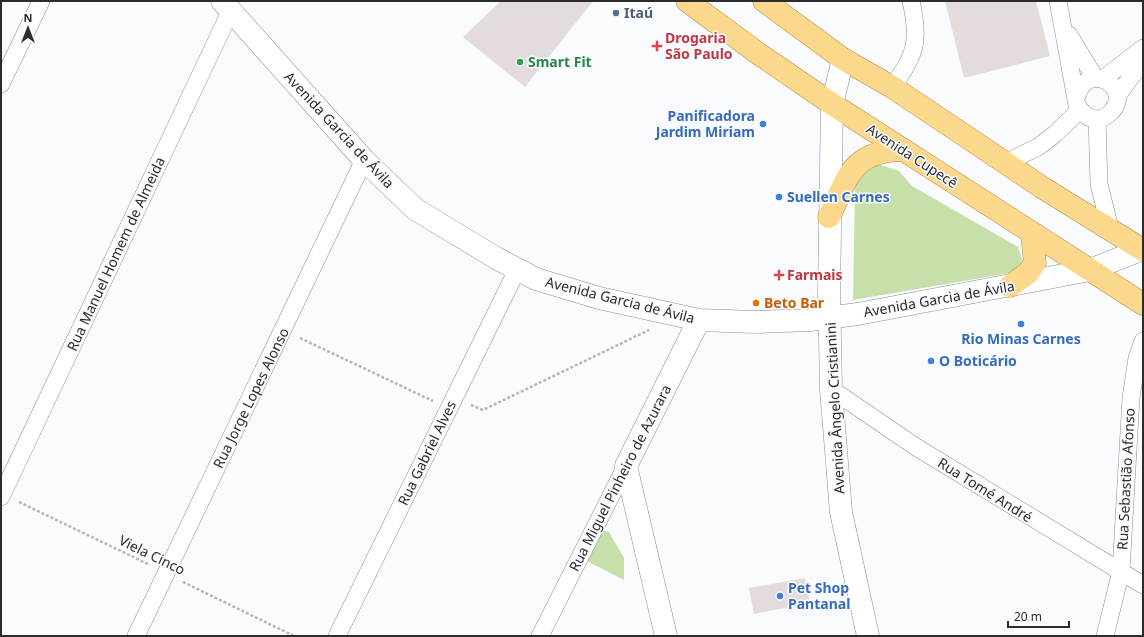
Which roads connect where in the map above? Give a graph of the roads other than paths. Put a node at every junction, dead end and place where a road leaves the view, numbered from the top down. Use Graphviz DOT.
graph roads {
  1 [pos="41,1"];
  2 [pos="687,1"];
  3 [pos="764,1"];
  4 [pos="911,1"];
  5 [pos="1058,1"];
  6 [pos="227,6"];
  7 [pos="1064,26"];
  8 [pos="1143,48"];
  9 [pos="843,59"];
  10 [pos="1143,61"];
  11 [pos="1099,79"];
  12 [pos="1,84"];
  13 [pos="892,87"];
  14 [pos="1117,96"];
  15 [pos="832,104"];
  16 [pos="1078,104"];
  17 [pos="1096,119"];
  18 [pos="901,150"];
  19 [pos="364,160"];
  20 [pos="1005,163"];
  21 [pos="829,217"];
  22 [pos="1110,229"];
  23 [pos="1032,234"];
  24 [pos="1143,250"];
  25 [pos="517,270"];
  26 [pos="1090,270"];
  27 [pos="1010,286"];
  28 [pos="1143,304"];
  29 [pos="830,318"];
  30 [pos="700,320"];
  31 [pos="1143,341"];
  32 [pos="831,389"];
  33 [pos="626,466"];
  34 [pos="2,495"];
  35 [pos="1121,571"];
  36 [pos="1143,585"];
  37 [pos="136,636"];
  38 [pos="337,636"];
  39 [pos="540,636"];
  40 [pos="666,636"];
  41 [pos="868,636"];
  42 [pos="1105,636"];
  1 -- 12 [label="street"];
  2 -- 15 [label="main road, Avenida Cupecê"];
  3 -- 9 [label="main road"];
  4 -- 13 [label="street"];
  5 -- 7 [label="street"];
  6 -- 19 [label="street, Avenida Garcia de Ávila"];
  6 -- 34 [label="street, Rua Manuel Homem de Almeida"];
  7 -- 11 [label="street"];
  7 -- 16 [label="street"];
  8 -- 11 [label="street"];
  9 -- 13 [label="main road"];
  9 -- 15 [label="street, Avenida Ângelo Cristianini"];
  10 -- 14 [label="street"];
  11 -- 14 [label="street"];
  11 -- 16 [label="street"];
  13 -- 20 [label="main road"];
  14 -- 17 [label="street"];
  15 -- 18 [label="main road, Avenida Cupecê"];
  15 -- 21 [label="street, Avenida Ângelo Cristianini"];
  16 -- 17 [label="street"];
  16 -- 20 [label="street"];
  17 -- 22 [label="street"];
  18 -- 21 [label="main road"];
  18 -- 23 [label="main road, Avenida Cupecê"];
  19 -- 25 [label="street, Avenida Garcia de Ávila"];
  19 -- 37 [label="street, Rua Jorge Lopes Alonso"];
  20 -- 22 [label="main road"];
  21 -- 29 [label="street, Avenida Ângelo Cristianini"];
  22 -- 24 [label="main road"];
  23 -- 26 [label="main road, Avenida Cupecê"];
  23 -- 27 [label="main road"];
  24 -- 26 [label="street, Avenida Garcia de Ávila"];
  25 -- 30 [label="street, Avenida Garcia de Ávila"];
  25 -- 38 [label="street, Rua Gabriel Alves"];
  26 -- 27 [label="street, Avenida Garcia de Ávila"];
  26 -- 28 [label="main road, Avenida Cupecê"];
  27 -- 29 [label="street, Avenida Garcia de Ávila"];
  29 -- 30 [label="street, Avenida Garcia de Ávila"];
  29 -- 32 [label="street, Avenida Ângelo Cristianini"];
  30 -- 33 [label="street, Rua Miguel Pinheiro de Azurara"];
  31 -- 35 [label="street, Rua Sebastião Afonso"];
  32 -- 35 [label="street, Rua Tomé André"];
  32 -- 41 [label="street, Avenida Ângelo Cristianini"];
  33 -- 39 [label="street, Rua Miguel Pinheiro de Azurara"];
  33 -- 40 [label="street"];
  35 -- 36 [label="street, Rua Tomé André"];
  35 -- 42 [label="street, Rua Sebastião Afonso"];
}
